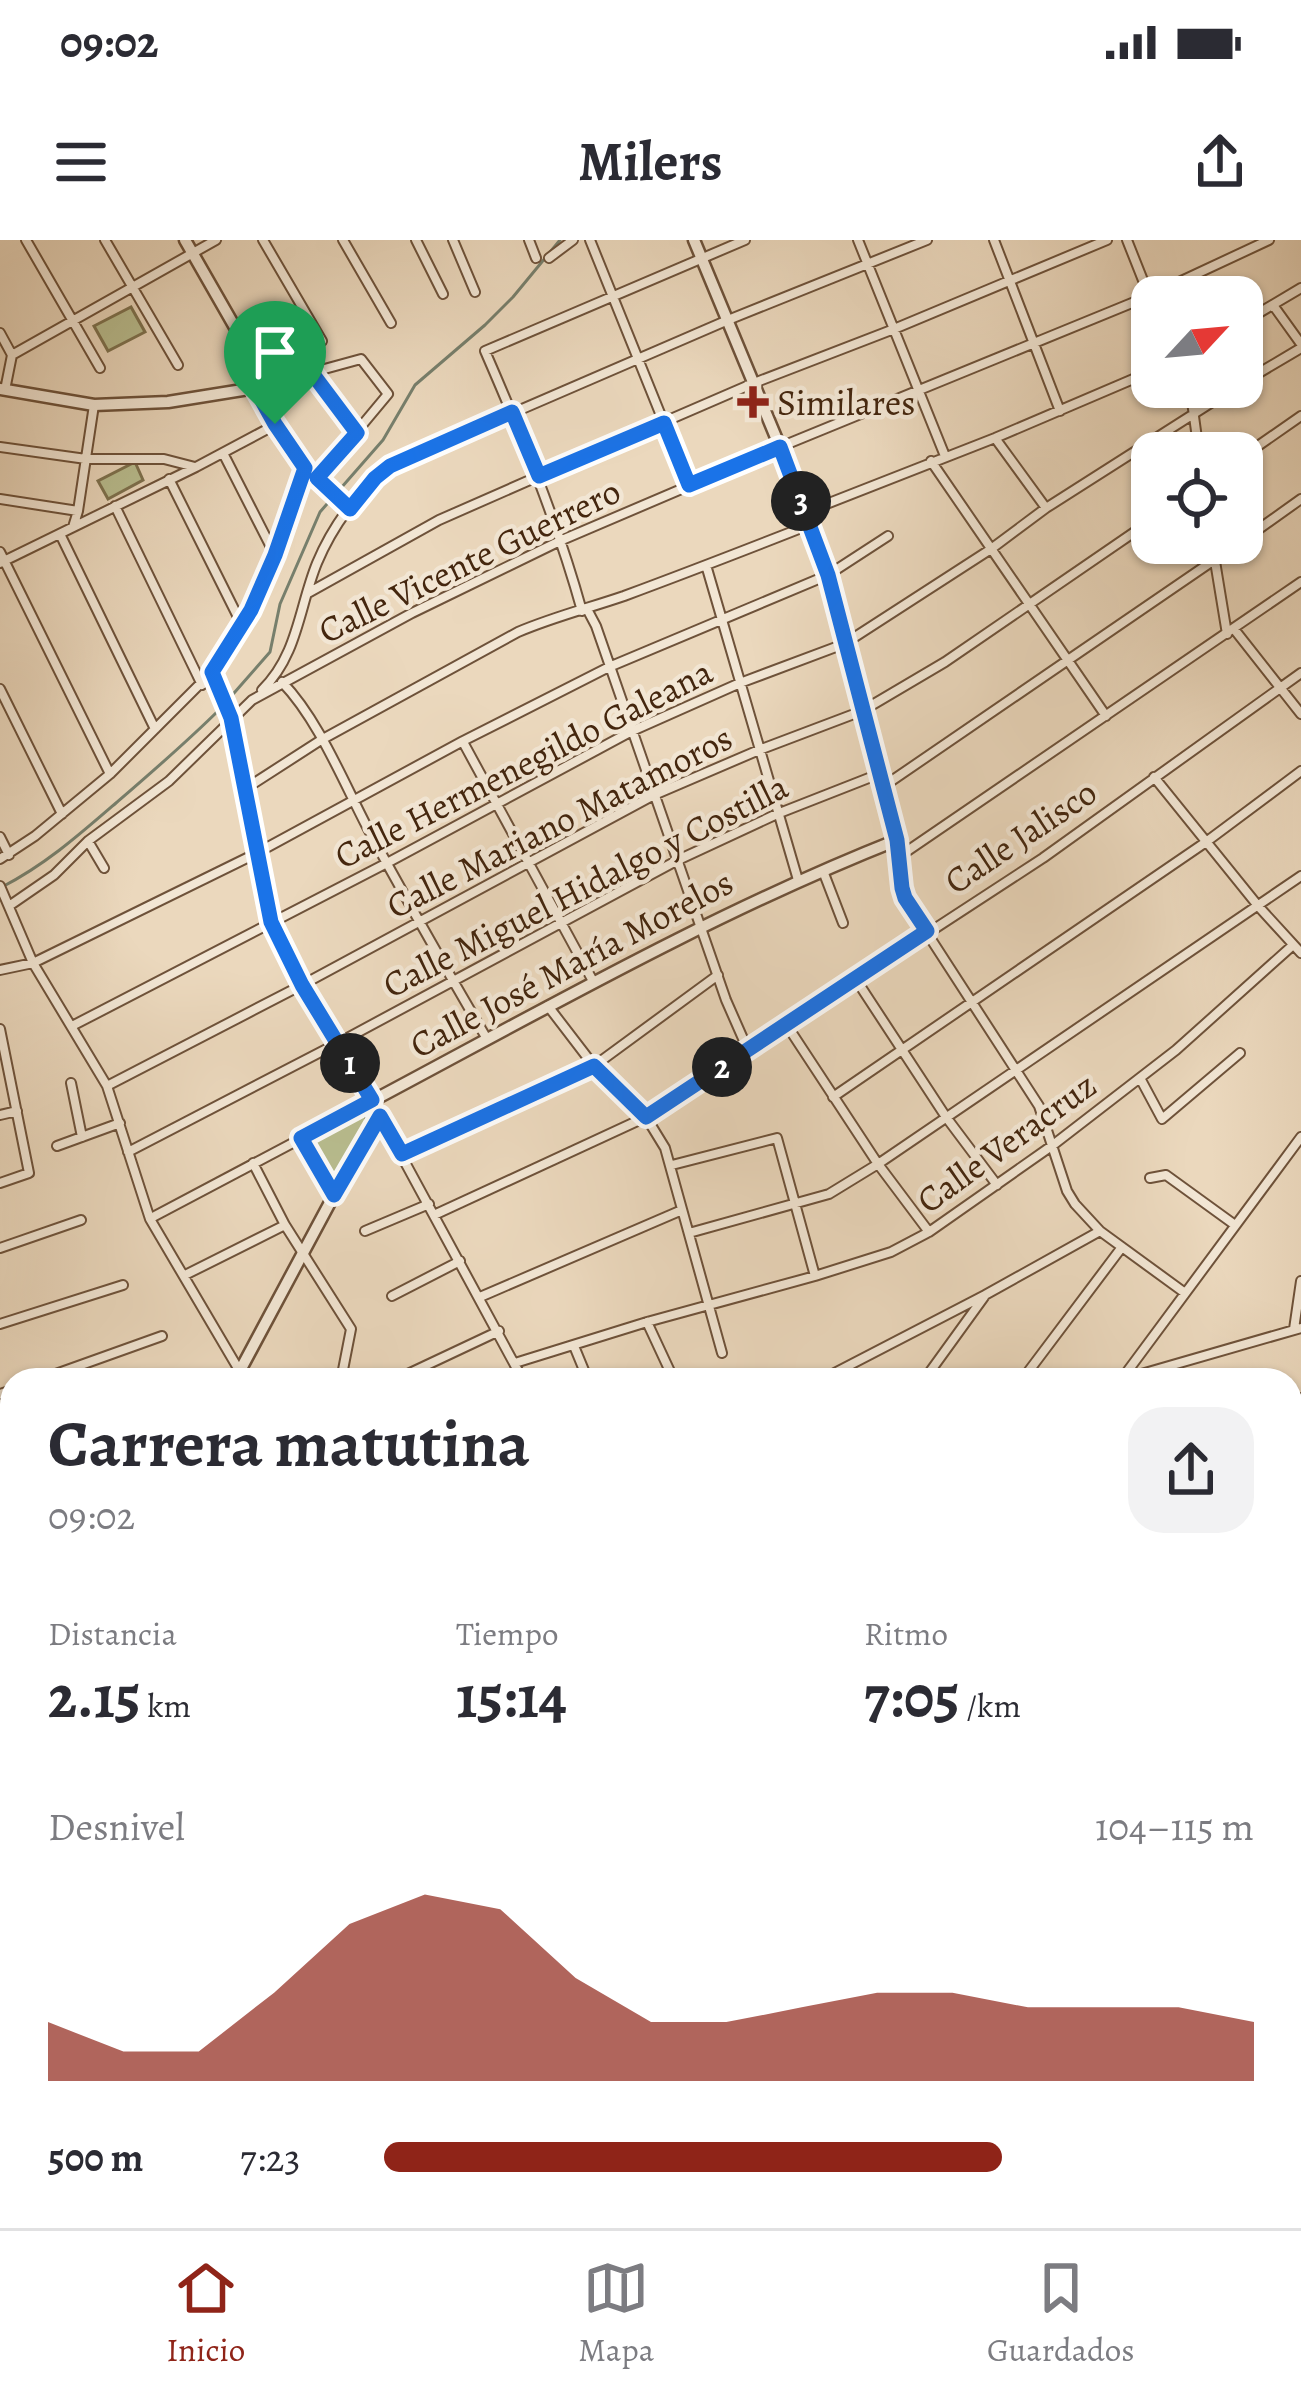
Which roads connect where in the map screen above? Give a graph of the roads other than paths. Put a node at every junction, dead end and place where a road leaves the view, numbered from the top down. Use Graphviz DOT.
graph roads {
  1 [pos="26,240"];
  2 [pos="105,240"];
  3 [pos="185,240"];
  4 [pos="216,240"];
  5 [pos="263,240"];
  6 [pos="343,240"];
  7 [pos="416,240"];
  8 [pos="453,240"];
  9 [pos="529,240"];
  10 [pos="573,240"];
  11 [pos="590,240"];
  12 [pos="694,240"];
  13 [pos="745,240"];
  14 [pos="858,240"];
  15 [pos="927,240"];
  16 [pos="994,240"];
  17 [pos="1107,240"];
  18 [pos="1127,240"];
  19 [pos="1269,240"];
  20 [pos="193,254"];
  21 [pos="701,257"];
  22 [pos="536,258"];
  23 [pos="549,258"];
  24 [pos="868,265"];
  25 [pos="1141,276"];
  26 [pos="1198,276"];
  27 [pos="1010,281"];
  28 [pos="1301,288"];
  29 [pos="132,289"];
  30 [pos="475,292"];
  31 [pos="443,294"];
  32 [pos="614,296"];
  33 [pos="1273,305"];
  34 [pos="1131,307"];
  35 [pos="1263,311"];
  36 [pos="728,320"];
  37 [pos="73,322"];
  38 [pos="391,323"];
  39 [pos="894,329"];
  40 [pos="0,333"];
  41 [pos="322,340"];
  42 [pos="1034,344"];
  43 [pos="1301,346"];
  44 [pos="12,355"];
  45 [pos="637,359"];
  46 [pos="178,365"];
  47 [pos="100,368"];
  48 [pos="1263,370"];
  49 [pos="312,373"];
  50 [pos="1131,380"];
  51 [pos="754,383"];
  52 [pos="255,388"];
  53 [pos="2,389"];
  54 [pos="920,392"];
  55 [pos="94,405"];
  56 [pos="1193,408"];
  57 [pos="1201,408"];
  58 [pos="1060,411"];
  59 [pos="512,412"];
  60 [pos="1194,412"];
  61 [pos="1301,416"];
  62 [pos="664,423"];
  63 [pos="275,424"];
  64 [pos="1196,432"];
  65 [pos="357,433"];
  66 [pos="995,438"];
  67 [pos="1263,443"];
  68 [pos="0,447"];
  69 [pos="780,447"];
  70 [pos="223,453"];
  71 [pos="945,456"];
  72 [pos="86,459"];
  73 [pos="931,461"];
  74 [pos="196,467"];
  75 [pos="305,468"];
  76 [pos="539,476"];
  77 [pos="169,479"];
  78 [pos="321,481"];
  79 [pos="689,485"];
  80 [pos="0,499"];
  81 [pos="1301,500"];
  82 [pos="115,506"];
  83 [pos="347,506"];
  84 [pos="1046,508"];
  85 [pos="78,511"];
  86 [pos="806,512"];
  87 [pos="811,525"];
  88 [pos="1263,527"];
  89 [pos="73,528"];
  90 [pos="60,534"];
  91 [pos="1131,534"];
  92 [pos="888,536"];
  93 [pos="562,540"];
  94 [pos="991,549"];
  95 [pos="275,555"];
  96 [pos="1,559"];
  97 [pos="1210,564"];
  98 [pos="1215,564"];
  99 [pos="706,565"];
  100 [pos="828,575"];
  101 [pos="1301,582"];
  102 [pos="308,593"];
  103 [pos="1028,605"];
  104 [pos="585,610"];
  105 [pos="722,619"];
  106 [pos="242,625"];
  107 [pos="1230,631"];
  108 [pos="844,644"];
  109 [pos="1067,660"];
  110 [pos="609,667"];
  111 [pos="1301,673"];
  112 [pos="214,675"];
  113 [pos="279,680"];
  114 [pos="740,682"];
  115 [pos="202,685"];
  116 [pos="1281,687"];
  117 [pos="0,689"];
  118 [pos="862,711"];
  119 [pos="230,714"];
  120 [pos="1301,714"];
  121 [pos="1106,716"];
  122 [pos="155,729"];
  123 [pos="632,731"];
  124 [pos="321,740"];
  125 [pos="463,741"];
  126 [pos="759,749"];
  127 [pos="1301,771"];
  128 [pos="110,774"];
  129 [pos="1154,777"];
  130 [pos="880,780"];
  131 [pos="244,789"];
  132 [pos="654,795"];
  133 [pos="354,801"];
  134 [pos="496,802"];
  135 [pos="62,814"];
  136 [pos="777,814"];
  137 [pos="0,837"];
  138 [pos="897,840"];
  139 [pos="88,841"];
  140 [pos="1206,842"];
  141 [pos="256,854"];
  142 [pos="899,856"];
  143 [pos="4,857"];
  144 [pos="678,860"];
  145 [pos="529,861"];
  146 [pos="387,863"];
  147 [pos="104,868"];
  148 [pos="822,869"];
  149 [pos="1301,876"];
  150 [pos="798,880"];
  151 [pos="2,891"];
  152 [pos="9,906"];
  153 [pos="1259,907"];
  154 [pos="419,921"];
  155 [pos="561,921"];
  156 [pos="271,922"];
  157 [pos="843,923"];
  158 [pos="700,926"];
  159 [pos="927,931"];
  160 [pos="1292,946"];
  161 [pos="1301,953"];
  162 [pos="33,963"];
  163 [pos="0,970"];
  164 [pos="718,975"];
  165 [pos="855,978"];
  166 [pos="453,981"];
  167 [pos="594,983"];
  168 [pos="302,985"];
  169 [pos="971,1002"];
  170 [pos="548,1006"];
  171 [pos="786,1024"];
  172 [pos="72,1026"];
  173 [pos="0,1029"];
  174 [pos="487,1039"];
  175 [pos="338,1043"];
  176 [pos="2,1045"];
  177 [pos="902,1048"];
  178 [pos="748,1050"];
  179 [pos="1240,1053"];
  180 [pos="594,1066"];
  181 [pos="1016,1070"];
  182 [pos="1140,1078"];
  183 [pos="71,1083"];
  184 [pos="107,1086"];
  185 [pos="833,1096"];
  186 [pos="372,1100"];
  187 [pos="17,1111"];
  188 [pos="0,1114"];
  189 [pos="380,1116"];
  190 [pos="646,1117"];
  191 [pos="946,1118"];
  192 [pos="120,1123"];
  193 [pos="82,1137"];
  194 [pos="1301,1137"];
  195 [pos="301,1138"];
  196 [pos="1053,1145"];
  197 [pos="57,1146"];
  198 [pos="128,1151"];
  199 [pos="402,1154"];
  200 [pos="253,1163"];
  201 [pos="878,1164"];
  202 [pos="672,1165"];
  203 [pos="1150,1178"];
  204 [pos="0,1183"];
  205 [pos="997,1185"];
  206 [pos="334,1195"];
  207 [pos="795,1206"];
  208 [pos="432,1209"];
  209 [pos="682,1210"];
  210 [pos="150,1219"];
  211 [pos="81,1220"];
  212 [pos="286,1225"];
  213 [pos="1235,1226"];
  214 [pos="364,1231"];
  215 [pos="1100,1231"];
  216 [pos="929,1232"];
  217 [pos="688,1233"];
  218 [pos="1122,1247"];
  219 [pos="0,1248"];
  220 [pos="302,1252"];
  221 [pos="460,1261"];
  222 [pos="185,1275"];
  223 [pos="815,1276"];
  224 [pos="1301,1281"];
  225 [pos="123,1285"];
  226 [pos="1185,1293"];
  227 [pos="985,1295"];
  228 [pos="392,1296"];
  229 [pos="480,1298"];
  230 [pos="709,1304"];
  231 [pos="647,1322"];
  232 [pos="0,1324"];
  233 [pos="1298,1329"];
  234 [pos="499,1331"];
  235 [pos="162,1336"];
  236 [pos="574,1346"];
  237 [pos="722,1353"];
  238 [pos="515,1363"];
  239 [pos="73,1368"];
  240 [pos="233,1368"];
  241 [pos="241,1368"];
  242 [pos="343,1368"];
  243 [pos="420,1368"];
  244 [pos="518,1368"];
  245 [pos="583,1368"];
  246 [pos="668,1368"];
  247 [pos="843,1368"];
  248 [pos="933,1368"];
  249 [pos="1031,1368"];
  250 [pos="1130,1368"];
  251 [pos="1163,1368"];
  1 -- 37 [label="street"];
  2 -- 29 [label="street"];
  3 -- 20 [label="street"];
  4 -- 20 [label="street"];
  5 -- 41 [label="street"];
  6 -- 38 [label="street"];
  7 -- 31 [label="street"];
  8 -- 30 [label="street"];
  9 -- 22 [label="street"];
  10 -- 23 [label="street"];
  11 -- 32 [label="street"];
  12 -- 21 [label="street"];
  13 -- 21 [label="street"];
  14 -- 24 [label="street"];
  15 -- 24 [label="street"];
  16 -- 27 [label="street"];
  17 -- 27 [label="street"];
  18 -- 25 [label="street"];
  19 -- 26 [label="street, Calle Vicente Guerrero"];
  20 -- 29 [label="street"];
  20 -- 52 [label="street"];
  21 -- 32 [label="street"];
  21 -- 36 [label="street"];
  24 -- 36 [label="street"];
  24 -- 39 [label="street"];
  27 -- 39 [label="street"];
  27 -- 42 [label="street"];
  28 -- 33 [label="street"];
  29 -- 37 [label="street"];
  29 -- 46 [label="street"];
  32 -- 45 [label="street"];
  32 -- 59 [label="street"];
  33 -- 35 [label="street"];
  33 -- 43 [label="street"];
  34 -- 42 [label="street, Calle Vicente Guerrero"];
  36 -- 45 [label="street"];
  36 -- 51 [label="street"];
  37 -- 44 [label="street"];
  37 -- 47 [label="street"];
  39 -- 51 [label="street"];
  39 -- 54 [label="street"];
  40 -- 44 [label="street"];
  42 -- 54 [label="street, Calle Vicente Guerrero"];
  42 -- 58 [label="street"];
  43 -- 48 [label="street, Calle Hermenegildo Galeana"];
  44 -- 53 [label="street"];
  45 -- 59 [label="street"];
  45 -- 62 [label="street"];
  49 -- 52 [label="street"];
  49 -- 65 [label="street"];
  49 -- 65 [label="street"];
  50 -- 58 [label="street"];
  51 -- 62 [label="street"];
  51 -- 69 [label="street"];
  52 -- 55 [label="street"];
  52 -- 63 [label="street"];
  53 -- 55 [label="street"];
  54 -- 69 [label="street, Calle Vicente Guerrero"];
  54 -- 71 [label="street"];
  55 -- 72 [label="street"];
  56 -- 60 [label="street"];
  57 -- 60 [label="street, Calle Hermenegildo Galeana"];
  58 -- 66 [label="street"];
  59 -- 76 [label="street"];
  59 -- 83 [label="street"];
  60 -- 64 [label="street"];
  60 -- 84 [label="street, Calle Hermenegildo Galeana"];
  61 -- 67 [label="street"];
  62 -- 76 [label="street"];
  62 -- 79 [label="street"];
  63 -- 70 [label="street"];
  63 -- 75 [label="street"];
  65 -- 78 [label="street"];
  66 -- 71 [label="street"];
  66 -- 84 [label="street"];
  68 -- 72 [label="street"];
  69 -- 79 [label="street, Calle Vicente Guerrero"];
  69 -- 86 [label="street"];
  70 -- 74 [label="street"];
  70 -- 95 [label="street"];
  71 -- 73 [label="street"];
  72 -- 74 [label="street"];
  72 -- 85 [label="street"];
  73 -- 86 [label="street"];
  73 -- 94 [label="street"];
  74 -- 77 [label="street"];
  75 -- 78 [label="street"];
  75 -- 95 [label="street"];
  76 -- 93 [label="street"];
  76 -- 102 [label="street"];
  77 -- 82 [label="street"];
  77 -- 106 [label="street"];
  78 -- 83 [label="street"];
  79 -- 93 [label="street, Calle Vicente Guerrero"];
  80 -- 85 [label="street"];
  81 -- 88 [label="street, Calle Miguel Hidalgo y Costilla"];
  82 -- 89 [label="street"];
  82 -- 115 [label="street"];
  83 -- 102 [label="street"];
  84 -- 94 [label="street, Calle Hermenegildo Galeana"];
  85 -- 89 [label="street"];
  86 -- 87 [label="street"];
  87 -- 99 [label="street"];
  87 -- 100 [label="street"];
  89 -- 90 [label="street"];
  90 -- 96 [label="street"];
  90 -- 122 [label="street"];
  91 -- 103 [label="street, Calle Mariano Matamoros"];
  92 -- 100 [label="street"];
  93 -- 104 [label="street"];
  93 -- 113 [label="street, Calle Vicente Guerrero"];
  94 -- 103 [label="street"];
  94 -- 108 [label="street, Calle Hermenegildo Galeana"];
  95 -- 106 [label="street"];
  96 -- 128 [label="street"];
  97 -- 109 [label="street, Calle Miguel Hidalgo y Costilla"];
  98 -- 107 [label="street"];
  99 -- 104 [label="street"];
  99 -- 105 [label="street"];
  100 -- 105 [label="street"];
  100 -- 108 [label="street"];
  101 -- 107 [label="street"];
  102 -- 113 [label="street"];
  103 -- 109 [label="street"];
  103 -- 118 [label="street, Calle Mariano Matamoros"];
  104 -- 110 [label="street"];
  104 -- 124 [label="street"];
  105 -- 110 [label="street"];
  105 -- 114 [label="street"];
  106 -- 112 [label="street"];
  107 -- 116 [label="street"];
  107 -- 121 [label="street"];
  108 -- 114 [label="street, Calle Hermenegildo Galeana"];
  108 -- 118 [label="street"];
  109 -- 121 [label="street"];
  109 -- 130 [label="street, Calle Miguel Hidalgo y Costilla"];
  110 -- 123 [label="street"];
  110 -- 125 [label="street"];
  111 -- 116 [label="street, Calle Jalisco"];
  112 -- 115 [label="street"];
  112 -- 119 [label="street"];
  113 -- 119 [label="street, Calle Vicente Guerrero"];
  113 -- 124 [label="street"];
  114 -- 123 [label="street, Calle Hermenegildo Galeana"];
  114 -- 126 [label="street"];
  115 -- 122 [label="street"];
  116 -- 120 [label="street"];
  116 -- 129 [label="street, Calle Jalisco"];
  117 -- 135 [label="street"];
  118 -- 126 [label="street, Calle Mariano Matamoros"];
  118 -- 130 [label="street"];
  119 -- 131 [label="street"];
  119 -- 139 [label="street, Calle Vicente Guerrero"];
  121 -- 142 [label="street"];
  122 -- 128 [label="street"];
  123 -- 132 [label="street"];
  123 -- 134 [label="street, Calle Hermenegildo Galeana"];
  124 -- 131 [label="street"];
  124 -- 133 [label="street"];
  125 -- 133 [label="street"];
  125 -- 134 [label="street"];
  126 -- 132 [label="street, Calle Mariano Matamoros"];
  126 -- 136 [label="street"];
  127 -- 140 [label="street"];
  128 -- 135 [label="street"];
  129 -- 140 [label="street"];
  129 -- 159 [label="street, Calle Jalisco"];
  130 -- 136 [label="street, Calle Miguel Hidalgo y Costilla"];
  130 -- 138 [label="street"];
  131 -- 141 [label="street"];
  132 -- 144 [label="street"];
  132 -- 145 [label="street, Calle Mariano Matamoros"];
  133 -- 141 [label="street"];
  133 -- 146 [label="street"];
  134 -- 145 [label="street"];
  134 -- 146 [label="street, Calle Hermenegildo Galeana"];
  135 -- 143 [label="street"];
  136 -- 144 [label="street, Calle Miguel Hidalgo y Costilla"];
  136 -- 150 [label="street"];
  137 -- 143 [label="street"];
  138 -- 142 [label="street"];
  138 -- 148 [label="street, Calle José María Morelos"];
  139 -- 147 [label="street"];
  139 -- 152 [label="street, Calle Vicente Guerrero"];
  140 -- 153 [label="street"];
  140 -- 169 [label="street"];
  141 -- 156 [label="street"];
  141 -- 162 [label="street"];
  142 -- 159 [label="street"];
  144 -- 155 [label="street, Calle Miguel Hidalgo y Costilla"];
  144 -- 158 [label="street"];
  145 -- 154 [label="street, Calle Mariano Matamoros"];
  145 -- 155 [label="street"];
  146 -- 154 [label="street"];
  146 -- 156 [label="street, Calle Hermenegildo Galeana"];
  148 -- 150 [label="street, Calle José María Morelos"];
  148 -- 157 [label="street"];
  149 -- 153 [label="street"];
  150 -- 158 [label="street, Calle José María Morelos"];
  151 -- 152 [label="street"];
  152 -- 162 [label="street"];
  153 -- 160 [label="street"];
  153 -- 181 [label="street"];
  154 -- 166 [label="street"];
  154 -- 168 [label="street, Calle Mariano Matamoros"];
  155 -- 166 [label="street, Calle Miguel Hidalgo y Costilla"];
  155 -- 167 [label="street"];
  156 -- 168 [label="street"];
  156 -- 172 [label="street, Calle Hermenegildo Galeana"];
  158 -- 164 [label="street"];
  158 -- 167 [label="street, Calle José María Morelos"];
  159 -- 165 [label="street, Calle Jalisco"];
  159 -- 169 [label="street"];
  160 -- 161 [label="street"];
  160 -- 182 [label="street, Calle Veracruz"];
  162 -- 163 [label="street"];
  162 -- 172 [label="street"];
  164 -- 178 [label="street"];
  164 -- 180 [label="street"];
  165 -- 171 [label="street, Calle Jalisco"];
  165 -- 177 [label="street"];
  166 -- 174 [label="street"];
  166 -- 175 [label="street, Calle Miguel Hidalgo y Costilla"];
  167 -- 170 [label="street, Calle José María Morelos"];
  168 -- 175 [label="street"];
  168 -- 184 [label="street, Calle Mariano Matamoros"];
  169 -- 177 [label="street"];
  169 -- 181 [label="street"];
  170 -- 174 [label="street, Calle José María Morelos"];
  170 -- 180 [label="street"];
  171 -- 178 [label="street, Calle Jalisco"];
  171 -- 185 [label="street"];
  172 -- 184 [label="street"];
  173 -- 176 [label="street"];
  174 -- 186 [label="street, Calle José María Morelos"];
  175 -- 186 [label="street"];
  175 -- 198 [label="street, Calle Miguel Hidalgo y Costilla"];
  176 -- 187 [label="street"];
  177 -- 185 [label="street"];
  177 -- 191 [label="street"];
  178 -- 190 [label="street, Calle Jalisco"];
  179 -- 182 [label="street"];
  180 -- 190 [label="street"];
  180 -- 199 [label="street"];
  181 -- 191 [label="street"];
  181 -- 196 [label="street"];
  182 -- 196 [label="street, Calle Veracruz"];
  183 -- 193 [label="street"];
  184 -- 192 [label="street"];
  185 -- 201 [label="street"];
  186 -- 189 [label="street"];
  186 -- 195 [label="street, Calle José María Morelos"];
  187 -- 188 [label="street"];
  187 -- 204 [label="street"];
  189 -- 199 [label="street"];
  189 -- 206 [label="street"];
  190 -- 202 [label="street"];
  190 -- 208 [label="street, Calle Jalisco"];
  191 -- 201 [label="street"];
  191 -- 205 [label="street"];
  192 -- 193 [label="street"];
  192 -- 198 [label="street"];
  193 -- 197 [label="street"];
  194 -- 213 [label="street"];
  195 -- 200 [label="street, Calle José María Morelos"];
  195 -- 206 [label="street"];
  196 -- 205 [label="street, Calle Veracruz"];
  196 -- 215 [label="street"];
  198 -- 210 [label="street"];
  199 -- 208 [label="street"];
  200 -- 210 [label="street, Calle José María Morelos"];
  200 -- 212 [label="street"];
  201 -- 207 [label="street"];
  201 -- 216 [label="street"];
  202 -- 207 [label="street"];
  202 -- 209 [label="street"];
  203 -- 213 [label="street"];
  205 -- 216 [label="street, Calle Veracruz"];
  206 -- 220 [label="street"];
  207 -- 217 [label="street"];
  207 -- 223 [label="street"];
  208 -- 214 [label="street, Calle Jalisco"];
  208 -- 221 [label="street"];
  209 -- 217 [label="street"];
  209 -- 229 [label="street"];
  210 -- 222 [label="street"];
  211 -- 219 [label="street"];
  212 -- 220 [label="street"];
  212 -- 222 [label="street"];
  213 -- 226 [label="street"];
  215 -- 218 [label="street"];
  215 -- 227 [label="street"];
  216 -- 223 [label="street, Calle Veracruz"];
  217 -- 230 [label="street"];
  218 -- 226 [label="street"];
  218 -- 249 [label="street"];
  220 -- 241 [label="street"];
  220 -- 242 [label="street"];
  221 -- 228 [label="street"];
  221 -- 229 [label="street"];
  222 -- 240 [label="street"];
  223 -- 230 [label="street, Calle Veracruz"];
  224 -- 233 [label="street"];
  225 -- 232 [label="street"];
  226 -- 250 [label="street"];
  227 -- 247 [label="street"];
  227 -- 248 [label="street"];
  229 -- 234 [label="street"];
  230 -- 231 [label="street, Calle Veracruz"];
  230 -- 237 [label="street"];
  231 -- 236 [label="street, Calle Veracruz"];
  231 -- 246 [label="street"];
  233 -- 251 [label="street"];
  234 -- 238 [label="street"];
  234 -- 243 [label="street"];
  235 -- 239 [label="street"];
  236 -- 238 [label="street, Calle Veracruz"];
  236 -- 245 [label="street"];
  238 -- 244 [label="street"];
}
